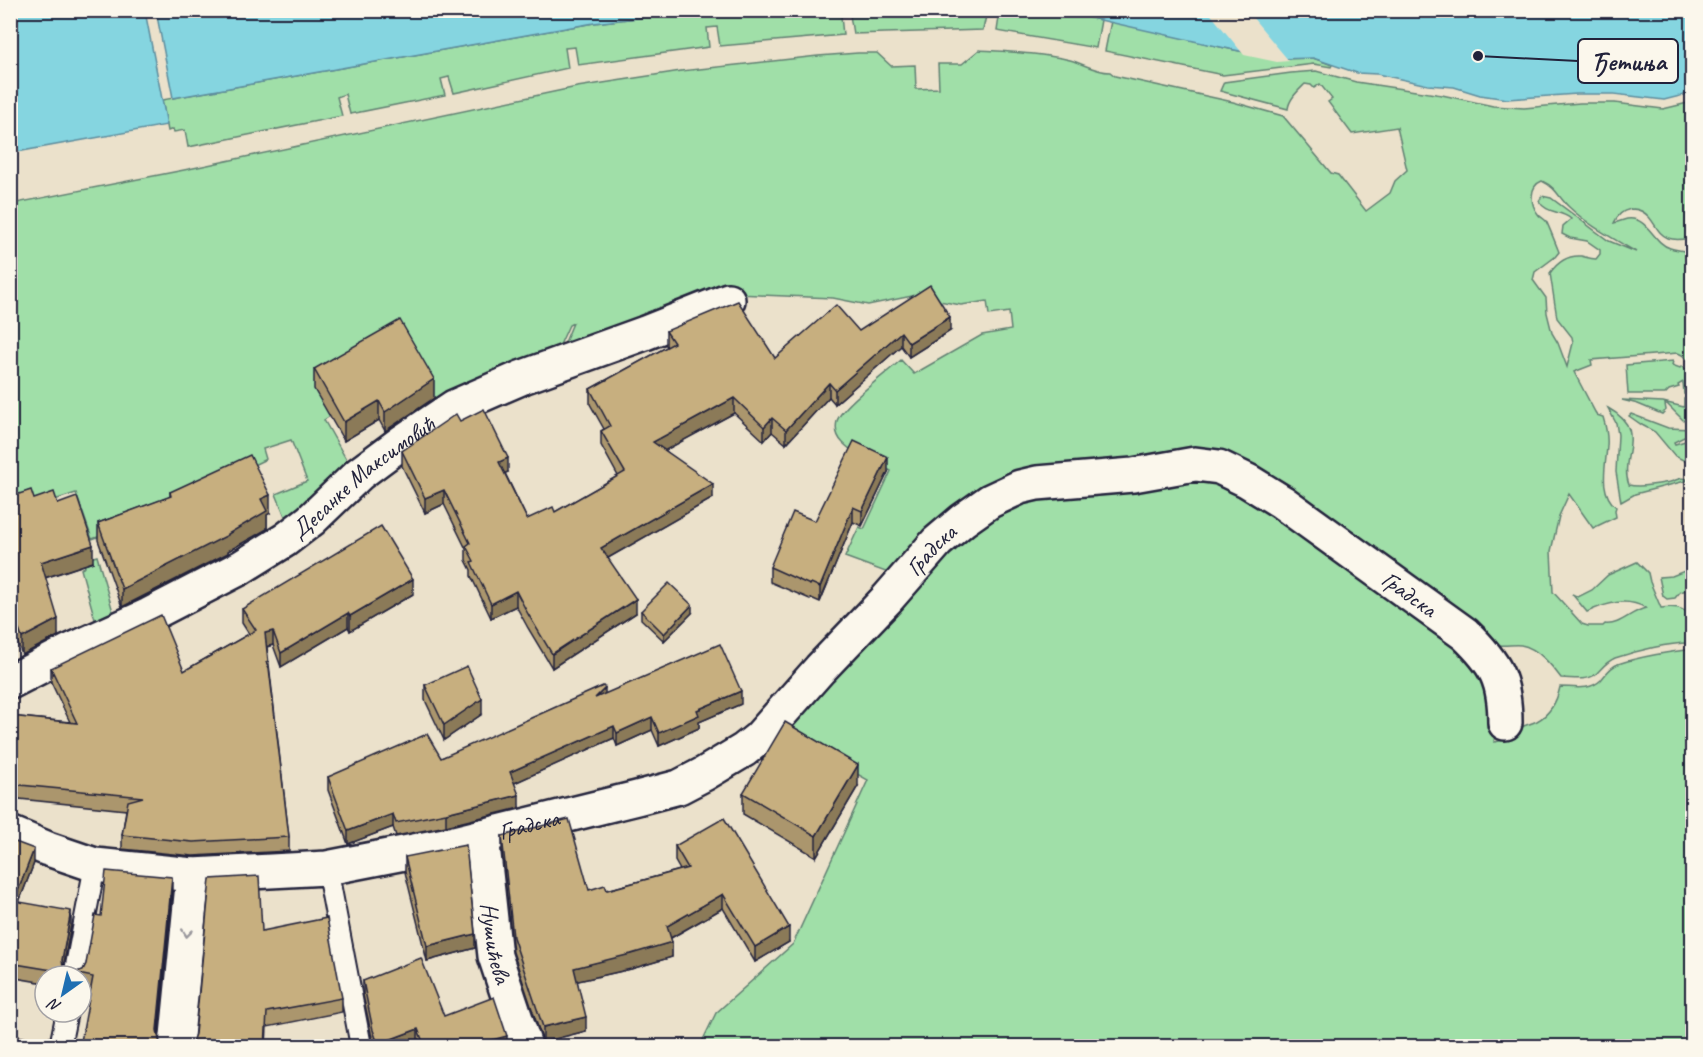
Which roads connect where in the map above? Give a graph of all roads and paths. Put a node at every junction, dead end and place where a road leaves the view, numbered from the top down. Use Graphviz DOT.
graph roads {
  1 [pos="728,300"];
  2 [pos="10,682"];
  3 [pos="1505,723"];
  4 [pos="10,833"];
  5 [pos="482,836"];
  6 [pos="95,865"];
  7 [pos="327,868"];
  8 [pos="193,875"];
  9 [pos="76,964"];
  10 [pos="65,1024"];
  11 [pos="60,1047"];
  12 [pos="176,1047"];
  13 [pos="361,1047"];
  14 [pos="525,1047"];
  1 -- 2 [label="street, Десанке Максимовић"];
  3 -- 5 [label="street, Градска"];
  4 -- 6 [label="street, Градска"];
  5 -- 7 [label="street, Градска"];
  5 -- 14 [label="street, Нушићева"];
  6 -- 8 [label="street, Градска"];
  6 -- 9 [label="lane"];
  7 -- 8 [label="street, Градска"];
  7 -- 13 [label="lane"];
  8 -- 12 [label="street, one-way"];
  10 -- 11 [label="lane"];
}
